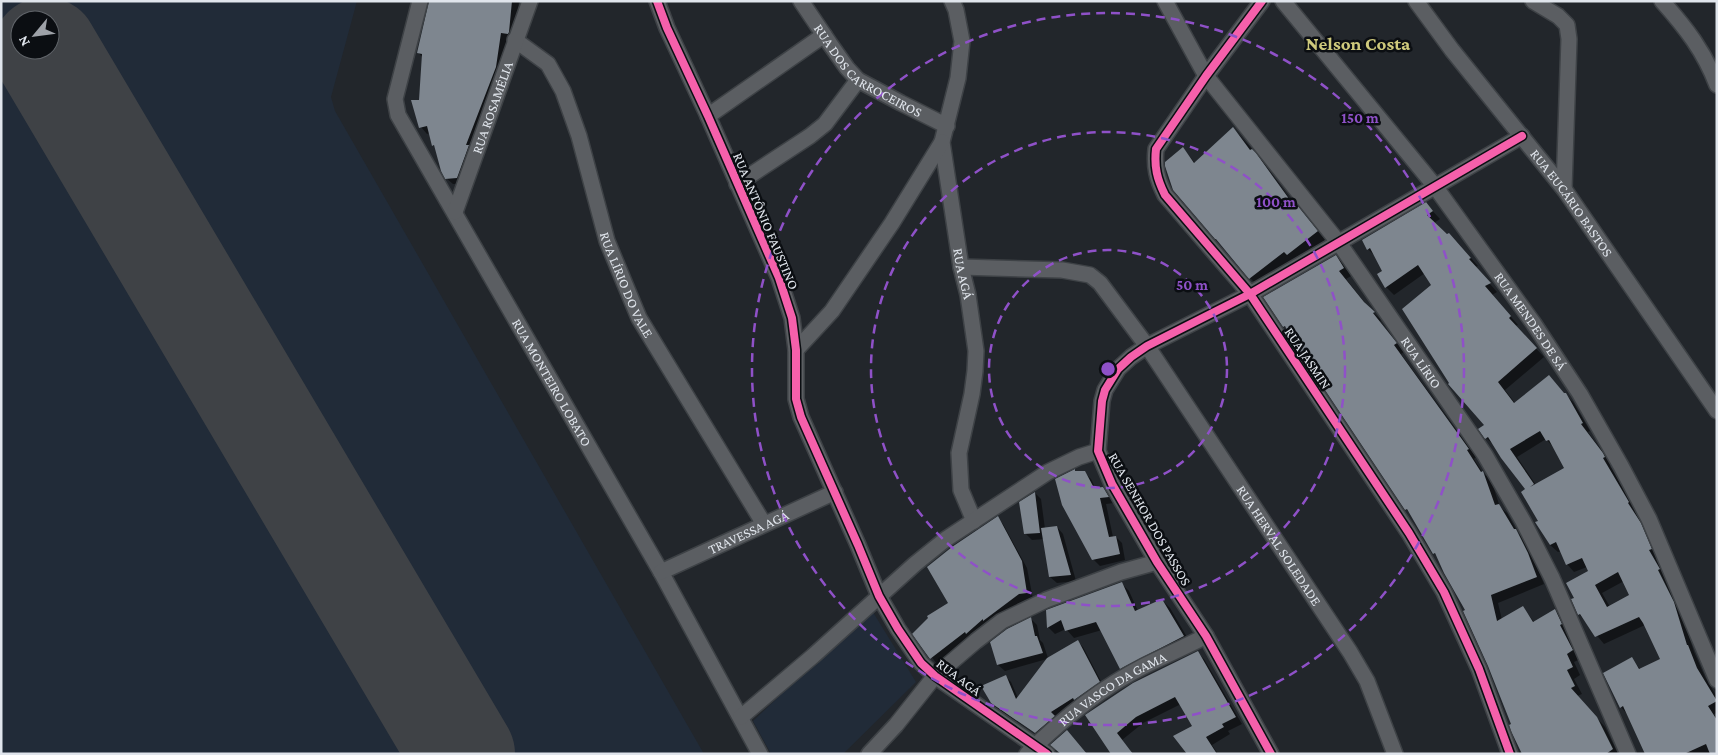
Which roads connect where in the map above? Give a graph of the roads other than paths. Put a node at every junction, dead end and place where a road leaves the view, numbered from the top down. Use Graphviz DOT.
graph roads {
  1 [pos="420,1"];
  2 [pos="530,1"];
  3 [pos="657,1"];
  4 [pos="801,1"];
  5 [pos="952,1"];
  6 [pos="1165,1"];
  7 [pos="1262,1"];
  8 [pos="1283,1"];
  9 [pos="1416,1"];
  10 [pos="1533,1"];
  11 [pos="1662,1"];
  12 [pos="824,35"];
  13 [pos="515,40"];
  14 [pos="1206,76"];
  15 [pos="858,80"];
  16 [pos="1717,85"];
  17 [pos="708,116"];
  18 [pos="947,126"];
  19 [pos="1522,136"];
  20 [pos="942,142"];
  21 [pos="737,184"];
  22 [pos="1434,186"];
  23 [pos="1564,189"];
  24 [pos="455,212"];
  25 [pos="1339,243"];
  26 [pos="961,267"];
  27 [pos="1250,294"];
  28 [pos="1147,346"];
  29 [pos="796,350"];
  30 [pos="1717,411"];
  31 [pos="1098,451"];
  32 [pos="835,492"];
  33 [pos="974,520"];
  34 [pos="764,524"];
  35 [pos="1157,562"];
  36 [pos="661,572"];
  37 [pos="879,596"];
  38 [pos="1206,636"];
  39 [pos="935,676"];
  40 [pos="1717,680"];
  41 [pos="741,717"];
  42 [pos="1036,751"];
  43 [pos="1265,752"];
  44 [pos="760,754"];
  45 [pos="869,754"];
  46 [pos="1396,754"];
  47 [pos="1510,754"];
  48 [pos="1628,754"];
  1 -- 24 [label="street, RUA MONTEIRO LOBATO"];
  2 -- 13 [label="street, RUA ROSAMÉLIA"];
  3 -- 17 [label="street, RUA ANTÔNIO FAUSTINO"];
  4 -- 12 [label="street, RUA DOS CARROCEIROS"];
  5 -- 18 [label="street, RUA AGÁ"];
  6 -- 14 [label="street, RUA LÍRIO"];
  7 -- 14 [label="street, RUA JASMIN"];
  8 -- 22 [label="street, RUA MENDES DE SÁ"];
  9 -- 19 [label="street, RUA EUCÁRIO BASTOS"];
  10 -- 23 [label="street"];
  11 -- 16 [label="street"];
  12 -- 15 [label="street, RUA DOS CARROCEIROS"];
  12 -- 17 [label="street"];
  13 -- 24 [label="street, RUA ROSAMÉLIA"];
  13 -- 34 [label="street, RUA LÍRIO DO VALE"];
  14 -- 25 [label="street, RUA LÍRIO"];
  14 -- 27 [label="street, RUA JASMIN"];
  15 -- 18 [label="street, RUA DOS CARROCEIROS"];
  15 -- 21 [label="street"];
  17 -- 21 [label="street, RUA ANTÔNIO FAUSTINO"];
  18 -- 20 [label="street, RUA AGÁ"];
  19 -- 22 [label="street, RUA SENHOR DOS PASSOS"];
  19 -- 23 [label="street, RUA EUCÁRIO BASTOS"];
  20 -- 26 [label="street, RUA AGÁ"];
  20 -- 29 [label="street, RUA AGÁ"];
  21 -- 29 [label="street, RUA ANTÔNIO FAUSTINO"];
  22 -- 25 [label="street, RUA SENHOR DOS PASSOS"];
  22 -- 40 [label="street, RUA MENDES DE SÁ"];
  23 -- 30 [label="street, RUA EUCÁRIO BASTOS"];
  24 -- 36 [label="street, RUA MONTEIRO LOBATO"];
  25 -- 27 [label="street, RUA SENHOR DOS PASSOS"];
  25 -- 48 [label="street, RUA LÍRIO"];
  26 -- 28 [label="street, RUA HERVAL SOLEDADE"];
  26 -- 33 [label="street, RUA AGÁ"];
  27 -- 28 [label="street, RUA SENHOR DOS PASSOS"];
  27 -- 47 [label="street, RUA JASMIN"];
  28 -- 31 [label="street, RUA SENHOR DOS PASSOS"];
  28 -- 46 [label="street, RUA HERVAL SOLEDADE"];
  29 -- 32 [label="street, RUA ANTÔNIO FAUSTINO"];
  31 -- 33 [label="street"];
  31 -- 35 [label="street, RUA SENHOR DOS PASSOS"];
  32 -- 34 [label="street, TRAVESSA AGÁ"];
  32 -- 37 [label="street, RUA ANTÔNIO FAUSTINO"];
  33 -- 37 [label="street"];
  34 -- 36 [label="street, TRAVESSA AGÁ"];
  35 -- 38 [label="street, RUA SENHOR DOS PASSOS"];
  35 -- 39 [label="street"];
  36 -- 41 [label="street, RUA MONTEIRO LOBATO"];
  37 -- 39 [label="street, RUA AGÁ"];
  37 -- 41 [label="street"];
  38 -- 42 [label="street, RUA VASCO DA GAMA"];
  38 -- 43 [label="street, RUA SENHOR DOS PASSOS"];
  39 -- 42 [label="street, RUA AGÁ"];
  39 -- 45 [label="street"];
  41 -- 44 [label="street, RUA MONTEIRO LOBATO"];
}
